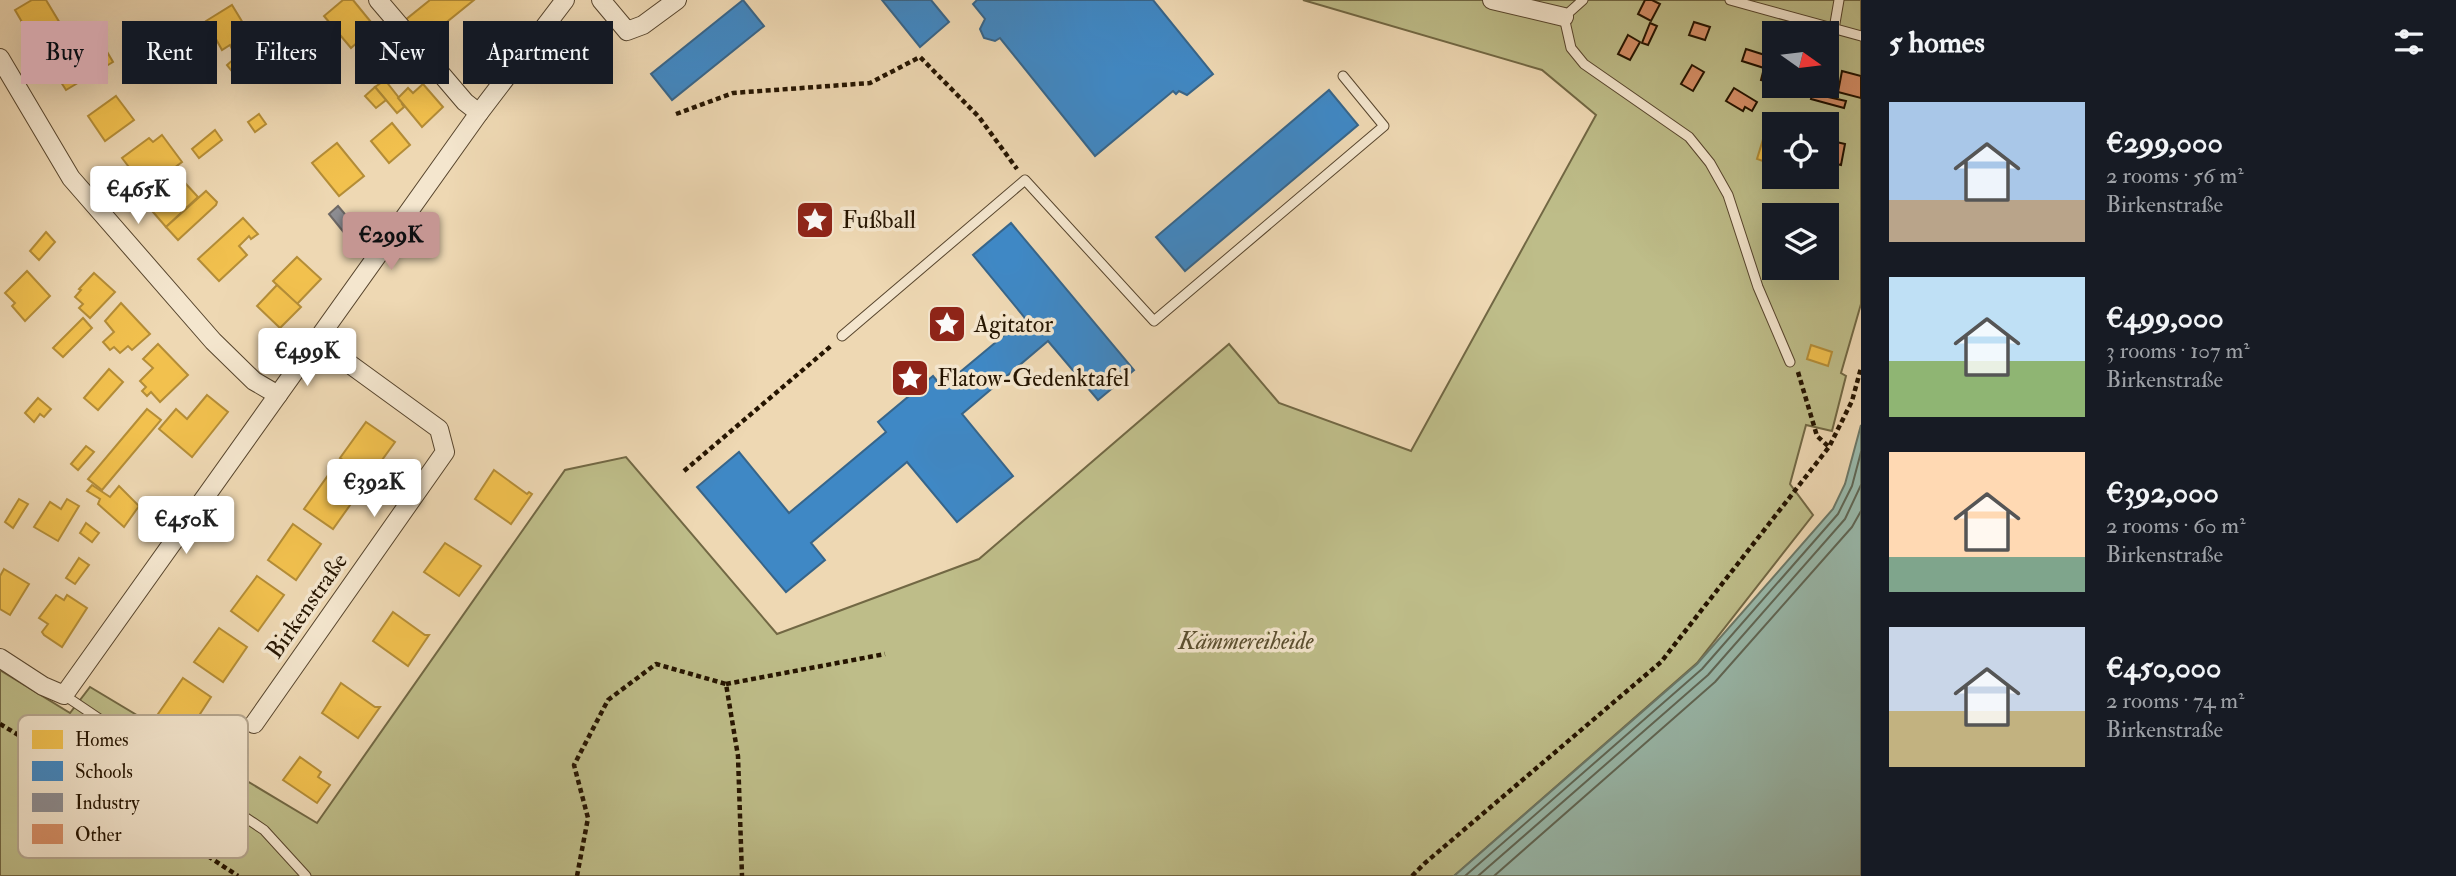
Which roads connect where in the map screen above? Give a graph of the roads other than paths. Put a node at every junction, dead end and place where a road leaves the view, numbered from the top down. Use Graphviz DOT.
graph roads {
  1 [pos="378,0"];
  2 [pos="565,0"];
  3 [pos="601,0"];
  4 [pos="677,0"];
  5 [pos="1492,0"];
  6 [pos="1583,0"];
  7 [pos="1731,0"];
  8 [pos="1839,0"];
  9 [pos="1564,17"];
  10 [pos="1806,21"];
  11 [pos="1835,21"];
  12 [pos="1839,30"];
  13 [pos="1861,36"];
  14 [pos="0,58"];
  15 [pos="1343,76"];
  16 [pos="479,113"];
  17 [pos="842,336"];
  18 [pos="318,341"];
  19 [pos="1790,362"];
  20 [pos="278,396"];
  21 [pos="0,658"];
  22 [pos="64,695"];
  23 [pos="94,715"];
  24 [pos="254,724"];
  25 [pos="248,819"];
  26 [pos="306,876"];
  1 -- 16 [label="street"];
  2 -- 16 [label="street"];
  3 -- 4 [label="street"];
  5 -- 9 [label="street"];
  6 -- 9 [label="lane"];
  7 -- 10 [label="lane"];
  8 -- 11 [label="lane"];
  9 -- 19 [label="lane"];
  12 -- 13 [label="lane"];
  14 -- 20 [label="street"];
  15 -- 17 [label="lane"];
  16 -- 18 [label="street"];
  18 -- 20 [label="street"];
  18 -- 24 [label="street, Birkenstraße"];
  20 -- 22 [label="street"];
  21 -- 22 [label="street"];
  22 -- 23 [label="lane"];
  25 -- 26 [label="lane"];
}
